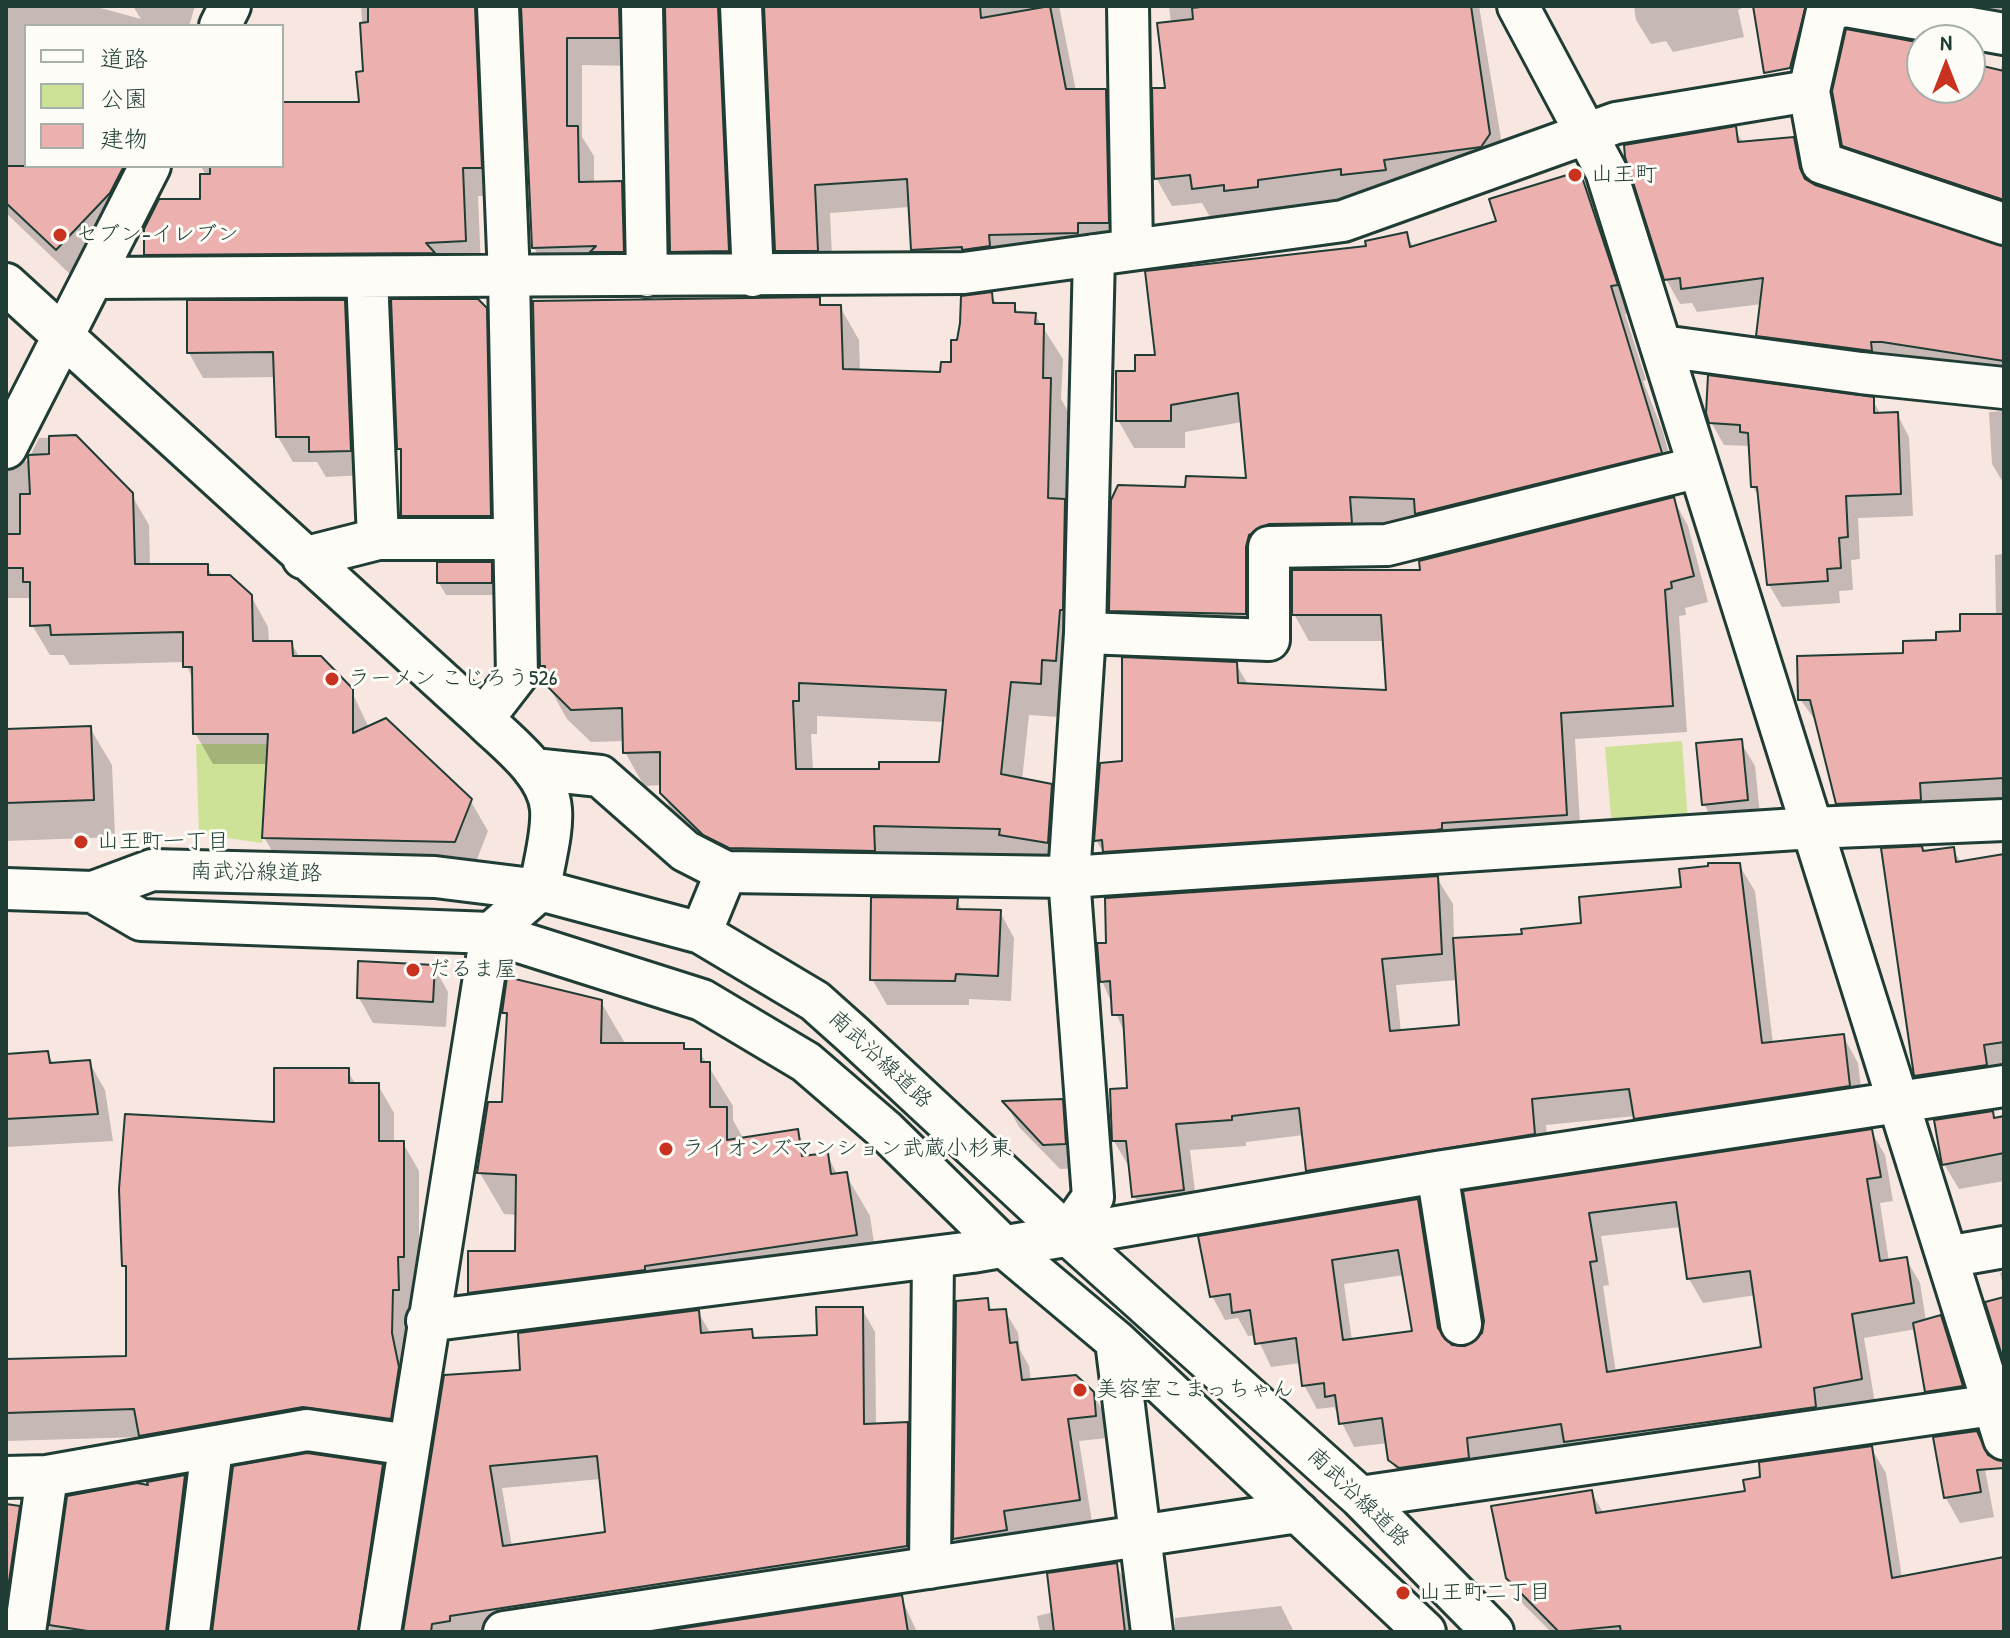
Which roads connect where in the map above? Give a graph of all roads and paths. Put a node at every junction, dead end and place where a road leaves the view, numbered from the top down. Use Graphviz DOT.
graph roads {
  1 [pos="230,6"];
  2 [pos="498,6"];
  3 [pos="642,6"];
  4 [pos="741,6"];
  5 [pos="1128,6"];
  6 [pos="1518,6"];
  7 [pos="1840,6"];
  8 [pos="1846,6"];
  9 [pos="221,24"];
  10 [pos="2004,34"];
  11 [pos="1809,91"];
  12 [pos="1583,133"];
  13 [pos="149,168"];
  14 [pos="2004,224"];
  15 [pos="1113,253"];
  16 [pos="647,276"];
  17 [pos="753,276"];
  18 [pos="367,277"];
  19 [pos="509,277"];
  20 [pos="94,278"];
  21 [pos="6,284"];
  22 [pos="63,337"];
  23 [pos="1662,346"];
  24 [pos="2004,388"];
  25 [pos="6,448"];
  26 [pos="1699,467"];
  27 [pos="378,539"];
  28 [pos="513,539"];
  29 [pos="303,558"];
  30 [pos="1085,633"];
  31 [pos="483,719"];
  32 [pos="533,769"];
  33 [pos="2004,820"];
  34 [pos="1812,828"];
  35 [pos="726,872"];
  36 [pos="1069,877"];
  37 [pos="6,889"];
  38 [pos="540,890"];
  39 [pos="93,892"];
  40 [pos="491,933"];
  41 [pos="701,933"];
  42 [pos="2004,1086"];
  43 [pos="1899,1104"];
  44 [pos="1437,1172"];
  45 [pos="1067,1234"];
  46 [pos="1004,1247"];
  47 [pos="2004,1247"];
  48 [pos="1947,1257"];
  49 [pos="933,1258"];
  50 [pos="427,1321"];
  51 [pos="1461,1324"];
  52 [pos="1116,1341"];
  53 [pos="1999,1418"];
  54 [pos="409,1445"];
  55 [pos="212,1448"];
  56 [pos="47,1476"];
  57 [pos="6,1477"];
  58 [pos="1360,1497"];
  59 [pos="1298,1512"];
  60 [pos="1140,1537"];
  61 [pos="930,1568"];
  62 [pos="603,1624"];
  63 [pos="25,1632"];
  64 [pos="189,1632"];
  65 [pos="380,1632"];
  66 [pos="504,1632"];
  67 [pos="1152,1632"];
  68 [pos="1425,1632"];
  69 [pos="1493,1632"];
  1 -- 9 [label="street"];
  2 -- 19 [label="street"];
  3 -- 16 [label="street"];
  4 -- 17 [label="street"];
  5 -- 15 [label="street"];
  6 -- 12 [label="street"];
  7 -- 11 [label="street"];
  8 -- 10 [label="street"];
  11 -- 12 [label="street"];
  11 -- 14 [label="street"];
  12 -- 15 [label="street"];
  12 -- 23 [label="street"];
  13 -- 20 [label="street"];
  15 -- 17 [label="street"];
  15 -- 30 [label="street"];
  16 -- 17 [label="street"];
  16 -- 19 [label="street"];
  18 -- 19 [label="street"];
  18 -- 20 [label="street"];
  18 -- 27 [label="street"];
  19 -- 28 [label="street"];
  20 -- 22 [label="street"];
  21 -- 22 [label="street"];
  22 -- 25 [label="street"];
  22 -- 29 [label="street"];
  23 -- 24 [label="street"];
  23 -- 26 [label="street"];
  26 -- 30 [label="street"];
  26 -- 34 [label="street"];
  27 -- 28 [label="street"];
  27 -- 29 [label="street"];
  28 -- 31 [label="street"];
  29 -- 31 [label="street"];
  30 -- 36 [label="street"];
  31 -- 32 [label="street"];
  32 -- 35 [label="street"];
  32 -- 38 [label="street"];
  33 -- 34 [label="street"];
  34 -- 36 [label="street"];
  34 -- 43 [label="street"];
  35 -- 36 [label="street"];
  35 -- 41 [label="street"];
  36 -- 45 [label="street"];
  37 -- 39 [label="street, 南武沿線道路"];
  38 -- 39 [label="street, 南武沿線道路"];
  38 -- 40 [label="street"];
  38 -- 41 [label="street, 南武沿線道路"];
  39 -- 40 [label="street, 南武沿線道路"];
  40 -- 46 [label="street, 南武沿線道路"];
  40 -- 50 [label="street"];
  41 -- 45 [label="street, 南武沿線道路"];
  42 -- 43 [label="street"];
  43 -- 44 [label="street"];
  43 -- 48 [label="street"];
  44 -- 45 [label="street"];
  44 -- 51 [label="street"];
  45 -- 46 [label="street"];
  45 -- 58 [label="street, 南武沿線道路"];
  46 -- 49 [label="street"];
  46 -- 52 [label="street, 南武沿線道路"];
  47 -- 48 [label="street"];
  48 -- 53 [label="street"];
  49 -- 50 [label="street"];
  49 -- 61 [label="street"];
  50 -- 54 [label="street"];
  52 -- 59 [label="street, 南武沿線道路"];
  52 -- 60 [label="street"];
  53 -- 58 [label="street"];
  54 -- 55 [label="street"];
  54 -- 65 [label="street"];
  55 -- 56 [label="street"];
  55 -- 64 [label="street"];
  56 -- 57 [label="street"];
  56 -- 63 [label="street"];
  58 -- 69 [label="street, 南武沿線道路"];
  59 -- 60 [label="street"];
  59 -- 68 [label="street, 南武沿線道路"];
  60 -- 61 [label="street"];
  60 -- 67 [label="street"];
  61 -- 62 [label="street"];
  62 -- 66 [label="street"];
}
